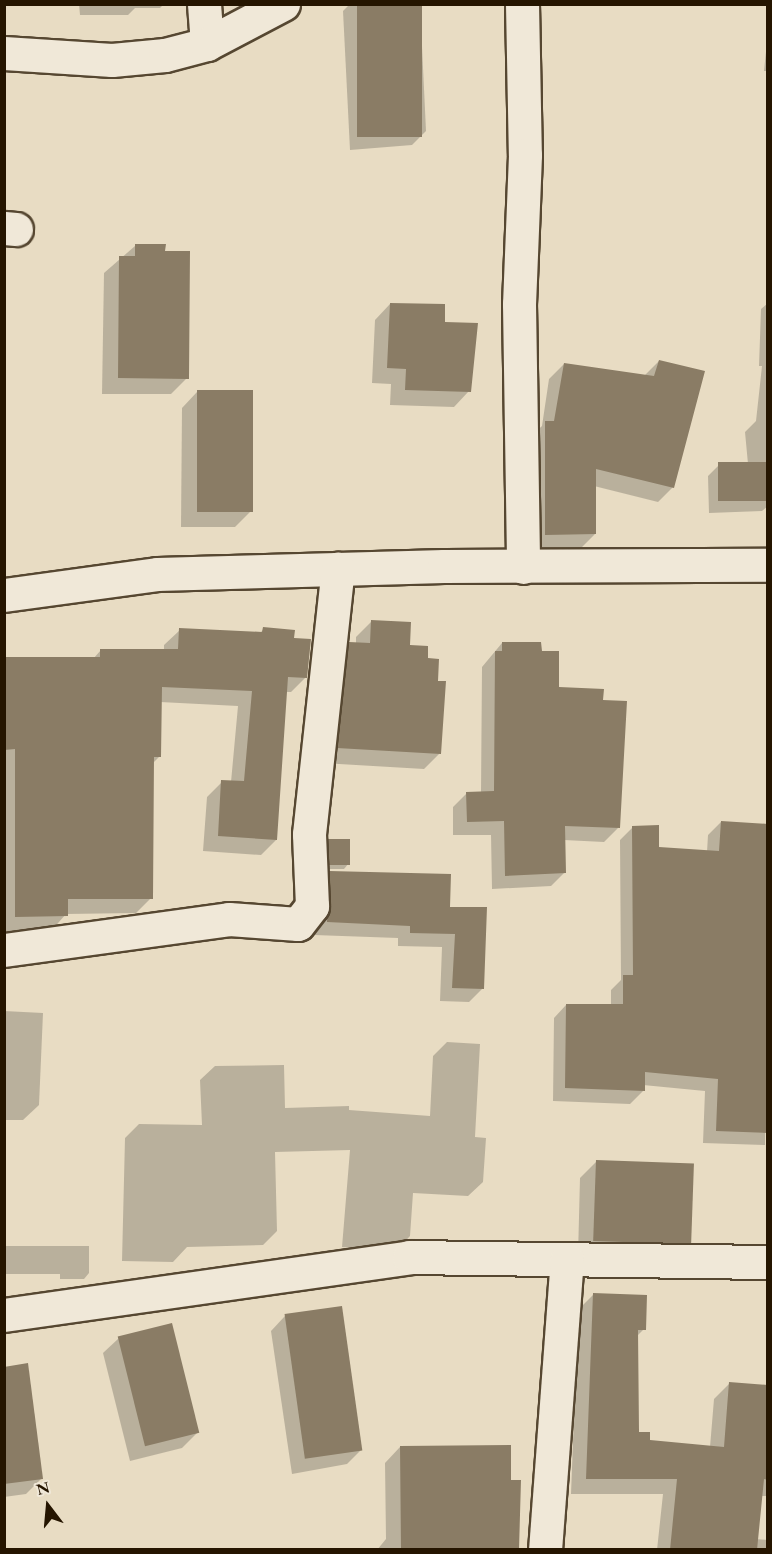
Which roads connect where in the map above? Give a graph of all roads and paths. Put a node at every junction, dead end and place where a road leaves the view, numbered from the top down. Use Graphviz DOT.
graph roads {
  1 [pos="204,4"];
  2 [pos="283,4"];
  3 [pos="522,4"];
  4 [pos="207,44"];
  5 [pos="4,53"];
  6 [pos="768,566"];
  7 [pos="523,567"];
  8 [pos="338,569"];
  9 [pos="4,595"];
  10 [pos="4,950"];
  11 [pos="567,1260"];
  12 [pos="768,1262"];
  13 [pos="4,1315"];
  14 [pos="545,1550"];
  1 -- 4 [label="street"];
  2 -- 4 [label="street"];
  3 -- 7 [label="street"];
  4 -- 5 [label="street"];
  6 -- 7 [label="street"];
  7 -- 8 [label="street"];
  8 -- 9 [label="street"];
  8 -- 10 [label="street"];
  11 -- 12 [label="street"];
  11 -- 13 [label="street"];
  11 -- 14 [label="street"];
}
